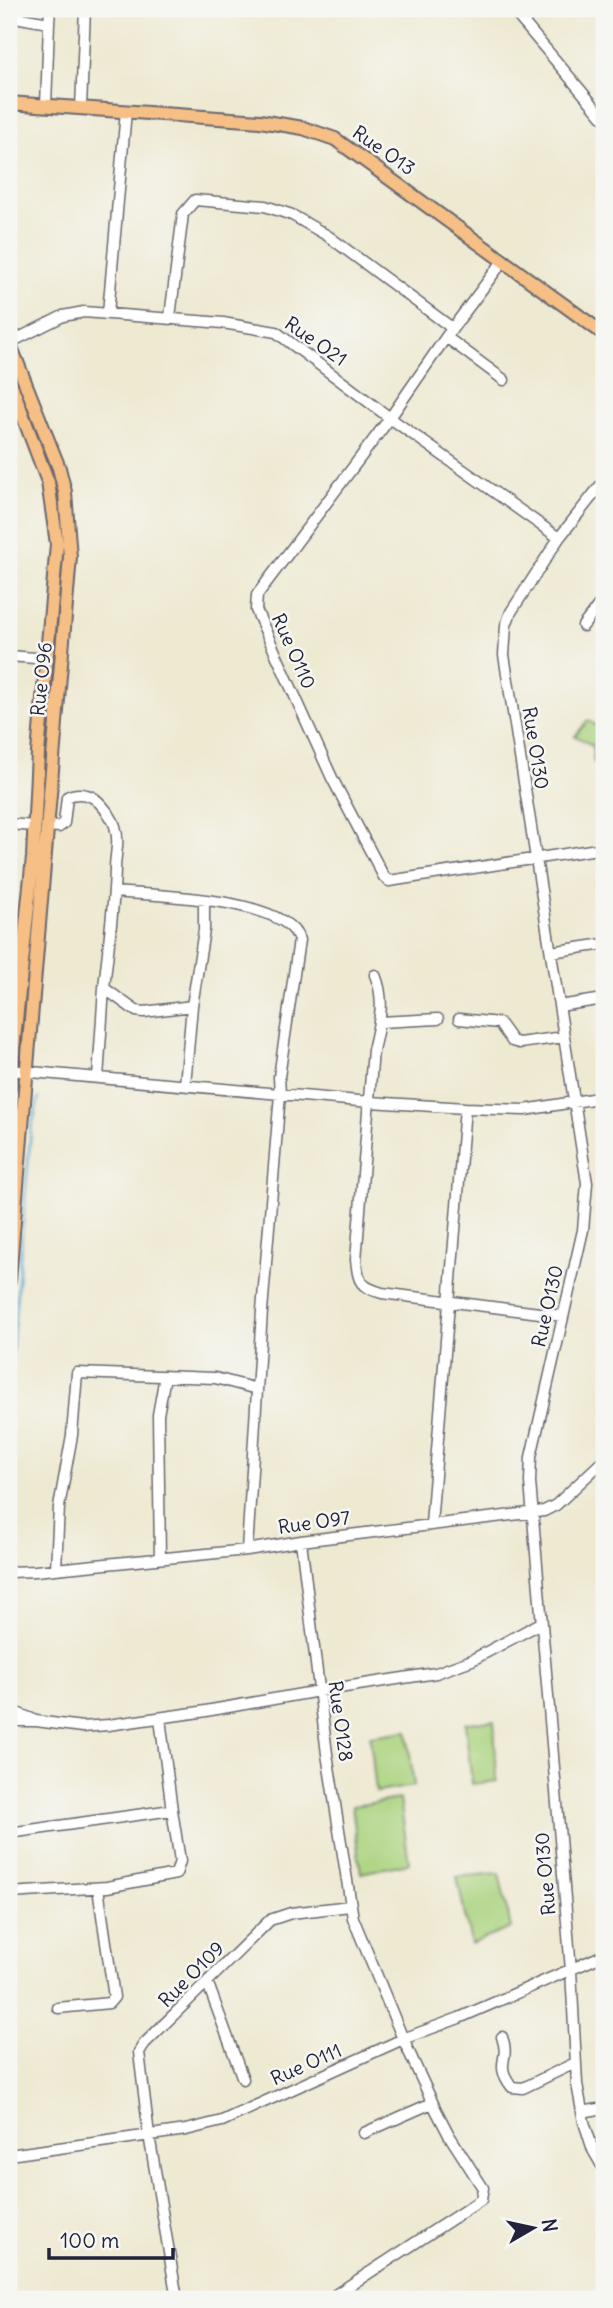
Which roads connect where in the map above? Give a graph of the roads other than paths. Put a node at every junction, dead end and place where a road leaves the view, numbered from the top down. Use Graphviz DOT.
graph roads {
  1 [pos="50,9"];
  2 [pos="85,9"];
  3 [pos="512,9"];
  4 [pos="9,16"];
  5 [pos="49,23"];
  6 [pos="10,102"];
  7 [pos="46,105"];
  8 [pos="82,108"];
  9 [pos="127,111"];
  10 [pos="604,118"];
  11 [pos="503,261"];
  12 [pos="108,313"];
  13 [pos="170,317"];
  14 [pos="449,333"];
  15 [pos="604,334"];
  16 [pos="9,343"];
  17 [pos="9,379"];
  18 [pos="504,380"];
  19 [pos="390,418"];
  20 [pos="604,481"];
  21 [pos="559,538"];
  22 [pos="604,598"];
  23 [pos="583,626"];
  24 [pos="9,656"];
  25 [pos="48,659"];
  26 [pos="9,824"];
  27 [pos="41,826"];
  28 [pos="604,848"];
  29 [pos="535,859"];
  30 [pos="114,892"];
  31 [pos="204,901"];
  32 [pos="604,944"];
  33 [pos="551,952"];
  34 [pos="376,975"];
  35 [pos="104,988"];
  36 [pos="604,999"];
  37 [pos="192,1006"];
  38 [pos="559,1006"];
  39 [pos="438,1019"];
  40 [pos="460,1019"];
  41 [pos="380,1022"];
  42 [pos="564,1037"];
  43 [pos="10,1070"];
  44 [pos="27,1073"];
  45 [pos="98,1078"];
  46 [pos="185,1085"];
  47 [pos="9,1088"];
  48 [pos="280,1094"];
  49 [pos="604,1097"];
  50 [pos="369,1102"];
  51 [pos="574,1102"];
  52 [pos="465,1108"];
  53 [pos="9,1280"];
  54 [pos="449,1303"];
  55 [pos="563,1316"];
  56 [pos="165,1376"];
  57 [pos="257,1389"];
  58 [pos="604,1460"];
  59 [pos="532,1511"];
  60 [pos="432,1524"];
  61 [pos="301,1541"];
  62 [pos="247,1550"];
  63 [pos="160,1558"];
  64 [pos="56,1567"];
  65 [pos="9,1572"];
  66 [pos="541,1623"];
  67 [pos="319,1691"];
  68 [pos="9,1710"];
  69 [pos="160,1719"];
  70 [pos="9,1721"];
  71 [pos="36,1721"];
  72 [pos="172,1810"];
  73 [pos="9,1833"];
  74 [pos="98,1888"];
  75 [pos="9,1893"];
  76 [pos="350,1906"];
  77 [pos="604,1955"];
  78 [pos="571,1970"];
  79 [pos="208,1984"];
  80 [pos="58,2008"];
  81 [pos="502,2037"];
  82 [pos="403,2039"];
  83 [pos="575,2063"];
  84 [pos="243,2079"];
  85 [pos="432,2103"];
  86 [pos="604,2108"];
  87 [pos="582,2112"];
  88 [pos="364,2133"];
  89 [pos="149,2135"];
  90 [pos="9,2155"];
  91 [pos="604,2169"];
  92 [pos="177,2299"];
  93 [pos="329,2299"];
  1 -- 5 [label="street"];
  2 -- 8 [label="street"];
  3 -- 10 [label="street"];
  4 -- 5 [label="street"];
  5 -- 7 [label="street"];
  6 -- 7 [label="main road, Rue O13"];
  7 -- 8 [label="main road, Rue O13"];
  8 -- 9 [label="main road, Rue O13"];
  9 -- 11 [label="main road, Rue O13"];
  9 -- 12 [label="street"];
  11 -- 14 [label="street, Rue O110"];
  11 -- 15 [label="main road, Rue O13"];
  12 -- 13 [label="street, Rue O21"];
  12 -- 16 [label="street, Rue O21"];
  13 -- 14 [label="street"];
  13 -- 19 [label="street, Rue O21"];
  14 -- 18 [label="street"];
  14 -- 19 [label="street, Rue O110"];
  16 -- 27 [label="main road, Rue O96"];
  17 -- 25 [label="main road, Rue O96"];
  19 -- 21 [label="street, Rue O21"];
  19 -- 29 [label="street, Rue O110"];
  20 -- 21 [label="street, Rue O130"];
  21 -- 29 [label="street, Rue O130"];
  22 -- 23 [label="street"];
  24 -- 25 [label="street"];
  25 -- 27 [label="main road, Rue O96"];
  26 -- 27 [label="street"];
  27 -- 30 [label="street"];
  27 -- 43 [label="main road, Rue O96"];
  27 -- 44 [label="main road, Rue O96"];
  28 -- 29 [label="street, Rue O110"];
  29 -- 33 [label="street, Rue O130"];
  30 -- 31 [label="street"];
  30 -- 35 [label="street"];
  31 -- 37 [label="street"];
  31 -- 48 [label="street"];
  32 -- 33 [label="street"];
  33 -- 38 [label="street, Rue O130"];
  34 -- 41 [label="street"];
  35 -- 37 [label="street"];
  35 -- 45 [label="street"];
  36 -- 38 [label="street"];
  37 -- 46 [label="street"];
  38 -- 42 [label="street, Rue O130"];
  39 -- 41 [label="street"];
  40 -- 42 [label="street"];
  41 -- 50 [label="street"];
  42 -- 51 [label="street, Rue O130"];
  43 -- 44 [label="street"];
  43 -- 47 [label="main road, Rue O96"];
  44 -- 45 [label="street"];
  44 -- 53 [label="main road, Rue O96"];
  45 -- 46 [label="street"];
  46 -- 48 [label="street"];
  48 -- 50 [label="street"];
  48 -- 57 [label="street"];
  49 -- 51 [label="street"];
  50 -- 52 [label="street"];
  50 -- 54 [label="street"];
  51 -- 52 [label="street"];
  51 -- 55 [label="street, Rue O130"];
  52 -- 54 [label="street"];
  54 -- 55 [label="street"];
  54 -- 60 [label="street"];
  55 -- 59 [label="street, Rue O130"];
  56 -- 57 [label="street"];
  56 -- 63 [label="street"];
  56 -- 64 [label="street"];
  57 -- 62 [label="street"];
  58 -- 59 [label="street, Rue O97"];
  59 -- 60 [label="street, Rue O97"];
  59 -- 66 [label="street, Rue O130"];
  60 -- 61 [label="street, Rue O97"];
  61 -- 62 [label="street, Rue O97"];
  61 -- 67 [label="street, Rue O128"];
  62 -- 63 [label="street, Rue O97"];
  63 -- 64 [label="street, Rue O97"];
  64 -- 65 [label="street, Rue O97"];
  66 -- 67 [label="street"];
  66 -- 78 [label="street, Rue O130"];
  67 -- 69 [label="street"];
  67 -- 76 [label="street, Rue O128"];
  68 -- 71 [label="street"];
  69 -- 71 [label="street"];
  69 -- 72 [label="street"];
  70 -- 71 [label="street"];
  72 -- 73 [label="street"];
  72 -- 74 [label="street"];
  74 -- 75 [label="street"];
  74 -- 80 [label="street"];
  76 -- 79 [label="street, Rue O109"];
  76 -- 82 [label="street, Rue O128"];
  77 -- 78 [label="street, Rue O111"];
  78 -- 82 [label="street, Rue O111"];
  78 -- 83 [label="street, Rue O130"];
  79 -- 84 [label="street"];
  79 -- 89 [label="street, Rue O109"];
  81 -- 83 [label="street"];
  82 -- 85 [label="street, Rue O128"];
  82 -- 89 [label="street, Rue O111"];
  83 -- 87 [label="street, Rue O130"];
  85 -- 88 [label="street"];
  85 -- 93 [label="street, Rue O128"];
  86 -- 87 [label="street"];
  87 -- 91 [label="street, Rue O130"];
  89 -- 90 [label="street, Rue O111"];
  89 -- 92 [label="street"];
}
